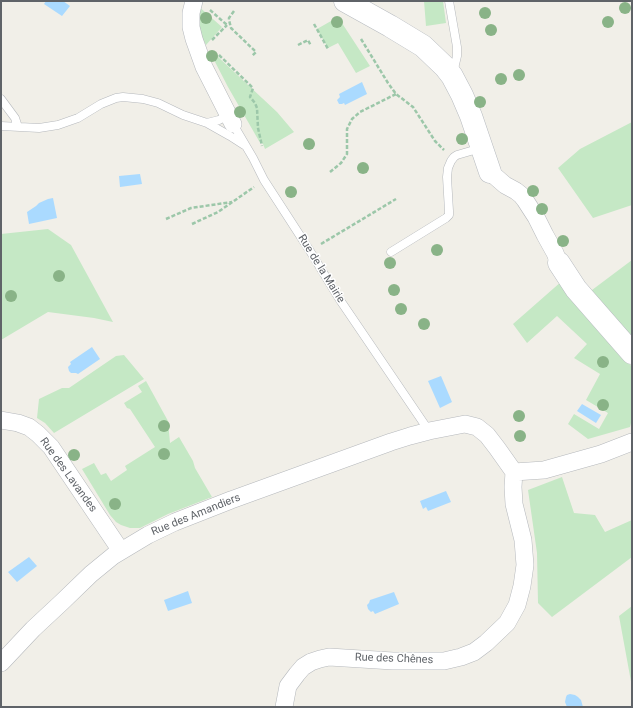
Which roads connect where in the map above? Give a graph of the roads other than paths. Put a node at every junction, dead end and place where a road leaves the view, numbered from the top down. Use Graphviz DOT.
graph roads {
  1 [pos="345,1"];
  2 [pos="449,1"];
  3 [pos="199,3"];
  4 [pos="452,76"];
  5 [pos="1,99"];
  6 [pos="230,119"];
  7 [pos="207,123"];
  8 [pos="1,126"];
  9 [pos="18,128"];
  10 [pos="247,147"];
  11 [pos="482,148"];
  12 [pos="490,172"];
  13 [pos="391,252"];
  14 [pos="559,263"];
  15 [pos="632,353"];
  16 [pos="1,420"];
  17 [pos="429,431"];
  18 [pos="632,442"];
  19 [pos="632,449"];
  20 [pos="601,454"];
  21 [pos="514,472"];
  22 [pos="120,551"];
  23 [pos="3,657"];
  24 [pos="284,707"];
  1 -- 4 [label="street"];
  2 -- 4 [label="lane"];
  3 -- 6 [label="street, Rue de la Mairie"];
  4 -- 11 [label="street"];
  5 -- 9 [label="lane"];
  6 -- 7 [label="lane"];
  6 -- 10 [label="lane, Rue de la Mairie"];
  7 -- 9 [label="lane"];
  7 -- 10 [label="lane"];
  8 -- 9 [label="lane"];
  10 -- 17 [label="lane, Rue de la Mairie"];
  11 -- 12 [label="street"];
  11 -- 13 [label="lane"];
  12 -- 14 [label="street"];
  14 -- 15 [label="street"];
  16 -- 22 [label="street, Rue des Lavandes"];
  17 -- 21 [label="street"];
  17 -- 22 [label="street, Rue des Amandiers"];
  18 -- 20 [label="street"];
  19 -- 20 [label="street"];
  20 -- 21 [label="street"];
  21 -- 24 [label="street, Rue des Chênes"];
  22 -- 23 [label="street, Rue des Amandiers"];
}
